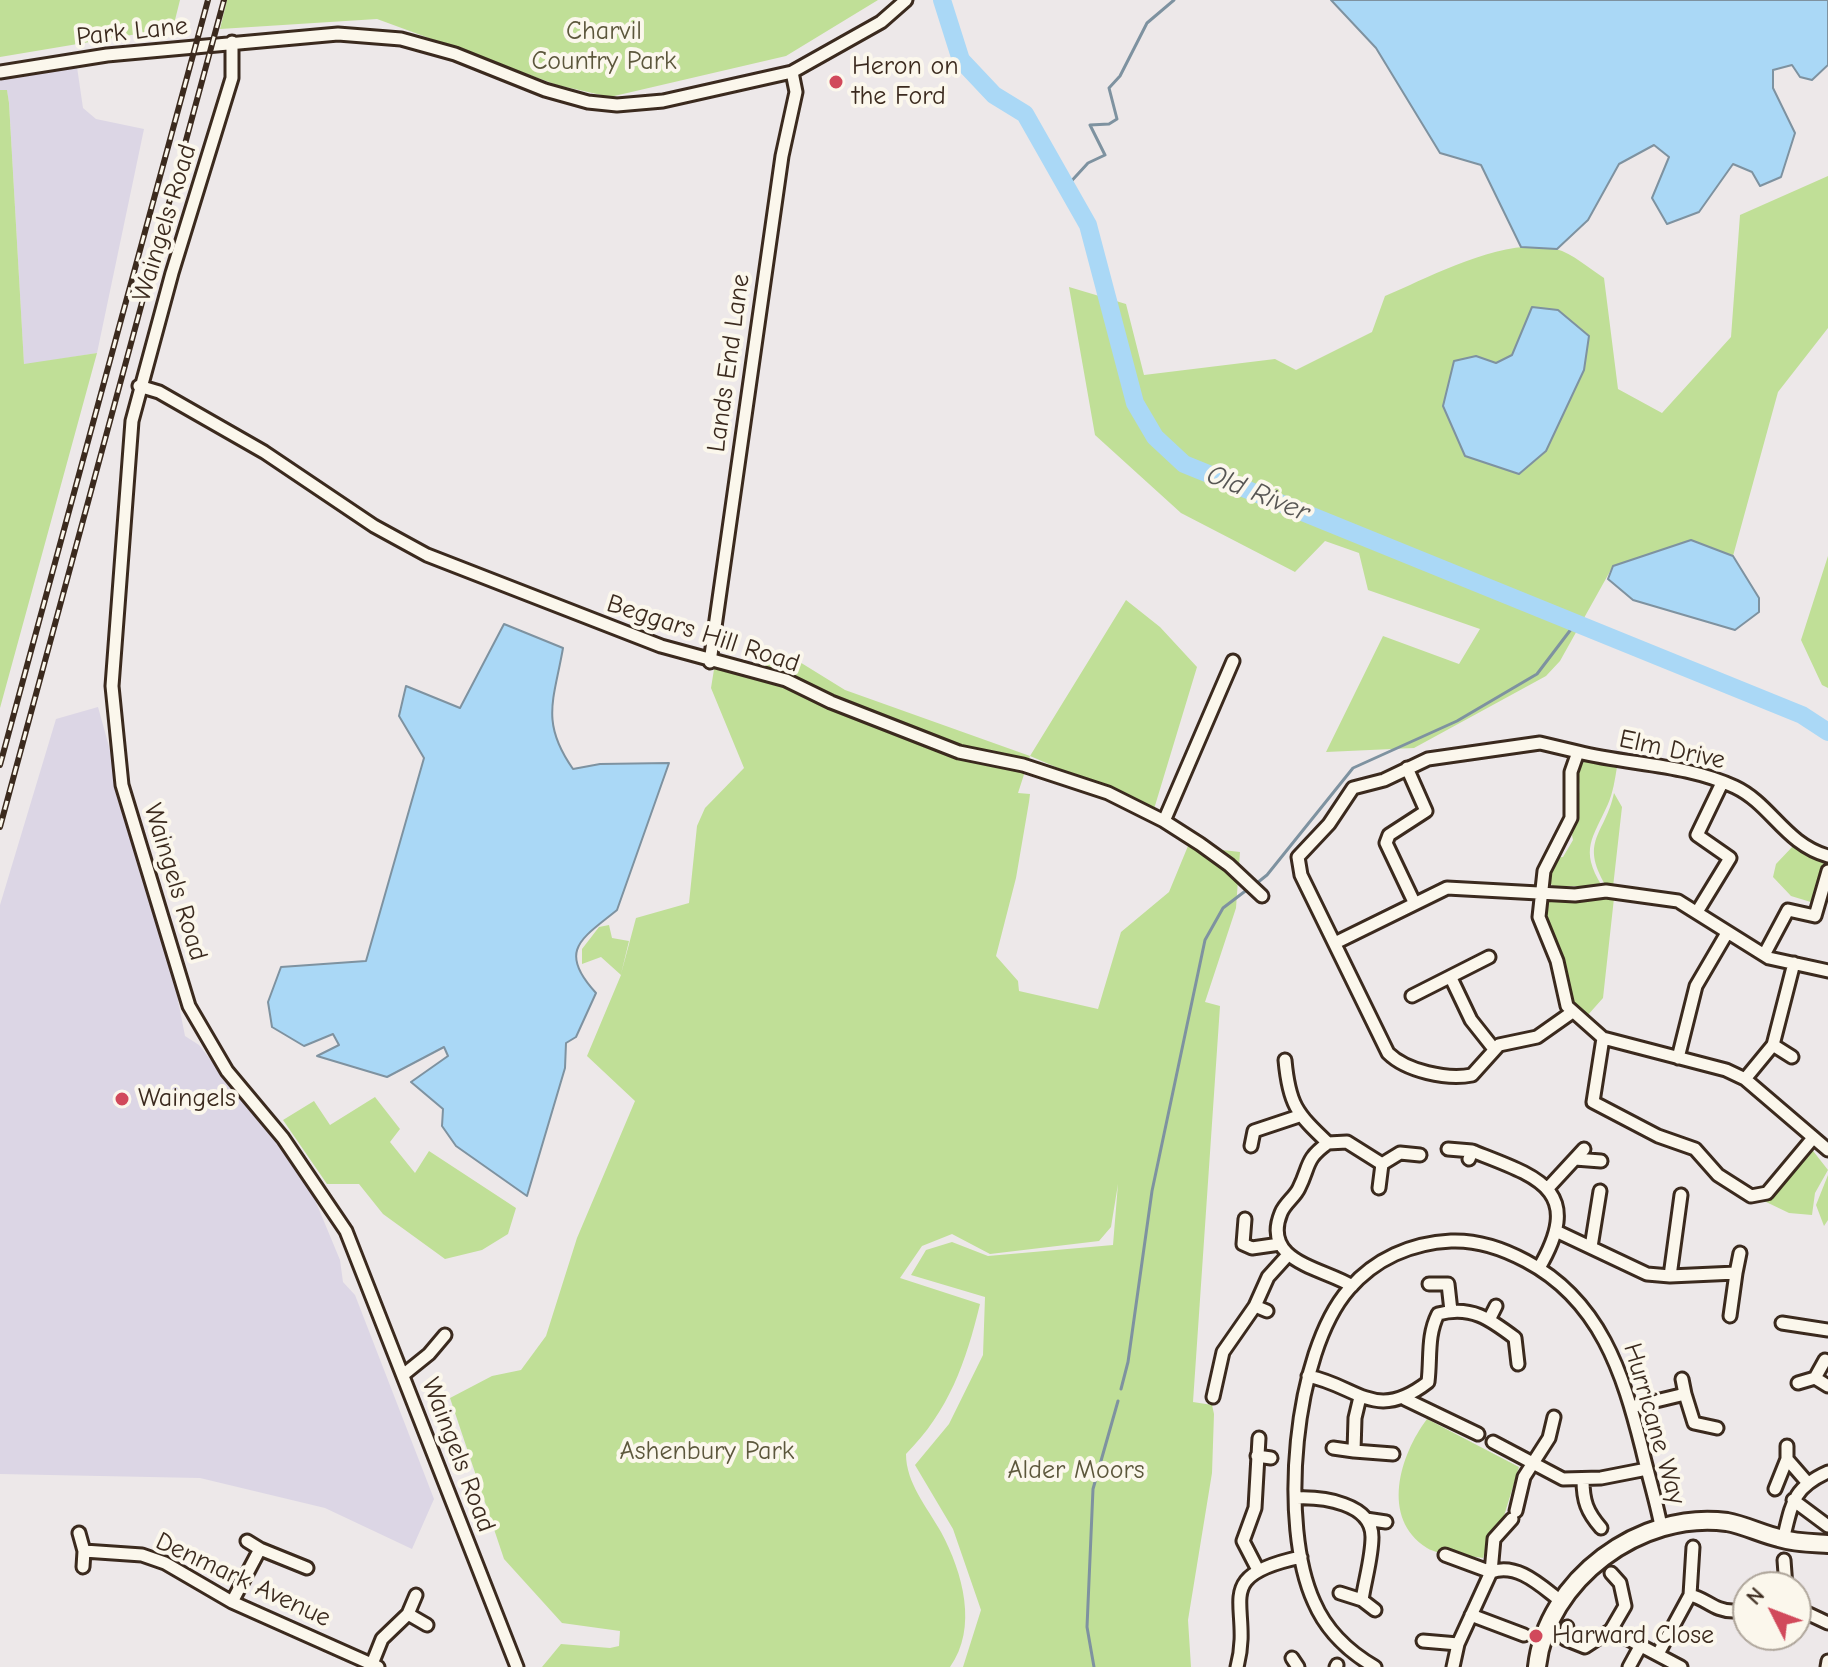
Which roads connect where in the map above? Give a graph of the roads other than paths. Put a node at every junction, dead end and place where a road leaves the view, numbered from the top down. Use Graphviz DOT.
graph roads {
  1 [pos="906,0"];
  2 [pos="232,42"];
  3 [pos="0,72"];
  4 [pos="792,72"];
  5 [pos="139,386"];
  6 [pos="1233,661"];
  7 [pos="710,662"];
  8 [pos="1578,752"];
  9 [pos="1407,768"];
  10 [pos="1722,783"];
  11 [pos="1164,821"];
  12 [pos="1828,856"];
  13 [pos="1828,871"];
  14 [pos="1540,892"];
  15 [pos="1262,896"];
  16 [pos="1414,902"];
  17 [pos="1697,912"];
  18 [pos="1727,933"];
  19 [pos="1335,943"];
  20 [pos="1764,955"];
  21 [pos="1489,957"];
  22 [pos="1794,963"];
  23 [pos="1828,971"];
  24 [pos="1451,978"];
  25 [pos="1412,996"];
  26 [pos="1571,1013"];
  27 [pos="1603,1038"];
  28 [pos="1773,1045"];
  29 [pos="1494,1049"];
  30 [pos="1792,1057"];
  31 [pos="1678,1058"];
  32 [pos="1285,1060"];
  33 [pos="1745,1079"];
  34 [pos="1299,1116"];
  35 [pos="1813,1138"];
  36 [pos="1328,1143"];
  37 [pos="1251,1146"];
  38 [pos="1448,1149"];
  39 [pos="1584,1149"];
  40 [pos="1828,1150"];
  41 [pos="1420,1155"];
  42 [pos="1569,1160"];
  43 [pos="1601,1161"];
  44 [pos="1382,1164"];
  45 [pos="1379,1188"];
  46 [pos="1548,1188"];
  47 [pos="1600,1191"];
  48 [pos="1681,1195"];
  49 [pos="1245,1219"];
  50 [pos="1558,1232"];
  51 [pos="1280,1244"];
  52 [pos="1591,1247"];
  53 [pos="1740,1253"];
  54 [pos="1287,1256"];
  55 [pos="1539,1268"];
  56 [pos="1736,1273"];
  57 [pos="1670,1276"];
  58 [pos="1429,1284"];
  59 [pos="1352,1286"];
  60 [pos="1255,1306"];
  61 [pos="1267,1311"];
  62 [pos="1451,1311"];
  63 [pos="1730,1316"];
  64 [pos="1782,1323"];
  65 [pos="1828,1330"];
  66 [pos="445,1335"];
  67 [pos="1825,1360"];
  68 [pos="1518,1364"];
  69 [pos="403,1375"];
  70 [pos="1308,1376"];
  71 [pos="1815,1378"];
  72 [pos="1682,1379"];
  73 [pos="1798,1383"];
  74 [pos="1828,1386"];
  75 [pos="1685,1394"];
  76 [pos="1213,1397"];
  77 [pos="1360,1397"];
  78 [pos="1405,1399"];
  79 [pos="1631,1407"];
  80 [pos="1554,1417"];
  81 [pos="1717,1428"];
  82 [pos="1478,1434"];
  83 [pos="1259,1438"];
  84 [pos="1493,1442"];
  85 [pos="1333,1448"];
  86 [pos="1354,1451"];
  87 [pos="1393,1454"];
  88 [pos="1257,1456"];
  89 [pos="1271,1458"];
  90 [pos="1534,1462"];
  91 [pos="1647,1469"];
  92 [pos="1828,1472"];
  93 [pos="1583,1480"];
  94 [pos="1807,1482"];
  95 [pos="1775,1489"];
  96 [pos="1297,1498"];
  97 [pos="1793,1500"];
  98 [pos="1366,1519"];
  99 [pos="1386,1522"];
  100 [pos="1661,1526"];
  101 [pos="1828,1526"];
  102 [pos="1601,1528"];
  103 [pos="79,1533"];
  104 [pos="1783,1540"];
  105 [pos="247,1541"];
  106 [pos="1828,1544"];
  107 [pos="1693,1547"];
  108 [pos="260,1549"];
  109 [pos="84,1551"];
  110 [pos="1445,1555"];
  111 [pos="1301,1557"];
  112 [pos="1784,1560"];
  113 [pos="83,1567"];
  114 [pos="307,1568"];
  115 [pos="1258,1570"];
  116 [pos="1785,1571"];
  117 [pos="1491,1572"];
  118 [pos="1611,1573"];
  119 [pos="1340,1593"];
  120 [pos="416,1595"];
  121 [pos="1690,1595"];
  122 [pos="1362,1600"];
  123 [pos="232,1602"];
  124 [pos="1562,1602"];
  125 [pos="1375,1610"];
  126 [pos="1732,1611"];
  127 [pos="408,1614"];
  128 [pos="1471,1615"];
  129 [pos="427,1625"];
  130 [pos="1567,1627"];
  131 [pos="1611,1630"];
  132 [pos="1524,1635"];
  133 [pos="1423,1641"];
  134 [pos="1458,1644"];
  135 [pos="1641,1645"];
  136 [pos="1658,1654"];
  137 [pos="375,1666"];
  138 [pos="517,1667"];
  139 [pos="1237,1667"];
  140 [pos="1375,1667"];
  141 [pos="1453,1667"];
  142 [pos="1537,1667"];
  143 [pos="1629,1667"];
  144 [pos="1681,1667"];
  1 -- 4 [label="street, Park Lane"];
  2 -- 3 [label="street, Park Lane"];
  2 -- 4 [label="street, Park Lane"];
  2 -- 5 [label="street, Waingels Road"];
  4 -- 7 [label="street, Lands End Lane"];
  5 -- 7 [label="street, Beggars Hill Road"];
  5 -- 69 [label="street, Waingels Road"];
  6 -- 11 [label="street"];
  7 -- 11 [label="street, Beggars Hill Road"];
  8 -- 9 [label="street, Elm Drive"];
  8 -- 10 [label="street, Elm Drive"];
  8 -- 14 [label="street"];
  9 -- 16 [label="street"];
  9 -- 19 [label="street, Elm Drive"];
  10 -- 12 [label="street, Elm Drive"];
  10 -- 17 [label="street"];
  11 -- 15 [label="street, Beggars Hill Road"];
  13 -- 20 [label="street"];
  14 -- 16 [label="street"];
  14 -- 17 [label="street"];
  14 -- 26 [label="street"];
  16 -- 19 [label="street"];
  17 -- 18 [label="street"];
  18 -- 20 [label="street"];
  18 -- 31 [label="street"];
  19 -- 29 [label="street"];
  20 -- 22 [label="street"];
  21 -- 24 [label="street"];
  22 -- 23 [label="street"];
  22 -- 28 [label="street"];
  24 -- 25 [label="street"];
  24 -- 29 [label="street"];
  26 -- 27 [label="street"];
  26 -- 29 [label="street"];
  27 -- 31 [label="street"];
  27 -- 35 [label="street"];
  28 -- 30 [label="street"];
  28 -- 33 [label="street"];
  31 -- 33 [label="street"];
  32 -- 34 [label="street"];
  33 -- 35 [label="street"];
  34 -- 36 [label="street"];
  34 -- 37 [label="street"];
  35 -- 40 [label="street"];
  36 -- 44 [label="street"];
  36 -- 51 [label="street"];
  38 -- 46 [label="street"];
  39 -- 42 [label="street"];
  41 -- 44 [label="street"];
  42 -- 43 [label="street"];
  42 -- 46 [label="street"];
  44 -- 45 [label="street"];
  46 -- 50 [label="street"];
  47 -- 52 [label="street"];
  48 -- 57 [label="street"];
  49 -- 51 [label="street"];
  50 -- 52 [label="street"];
  50 -- 55 [label="street"];
  51 -- 54 [label="street"];
  52 -- 57 [label="street"];
  53 -- 56 [label="street"];
  54 -- 59 [label="street"];
  54 -- 60 [label="street"];
  55 -- 59 [label="street, Hurricane Way"];
  55 -- 79 [label="street, Hurricane Way"];
  56 -- 57 [label="street"];
  56 -- 63 [label="street"];
  58 -- 62 [label="street"];
  59 -- 70 [label="street, Hurricane Way"];
  60 -- 61 [label="street"];
  60 -- 76 [label="street"];
  62 -- 68 [label="street"];
  62 -- 78 [label="street"];
  64 -- 65 [label="street"];
  66 -- 69 [label="street"];
  67 -- 71 [label="street"];
  69 -- 138 [label="street, Waingels Road"];
  70 -- 77 [label="street"];
  70 -- 96 [label="street, Hurricane Way"];
  71 -- 73 [label="street"];
  71 -- 74 [label="street"];
  72 -- 75 [label="street"];
  75 -- 79 [label="street"];
  75 -- 81 [label="street"];
  77 -- 78 [label="street"];
  77 -- 86 [label="street"];
  78 -- 82 [label="street"];
  79 -- 91 [label="street, Hurricane Way"];
  80 -- 90 [label="street"];
  83 -- 88 [label="street"];
  84 -- 90 [label="street"];
  85 -- 86 [label="street"];
  86 -- 87 [label="street"];
  88 -- 89 [label="street"];
  88 -- 115 [label="street"];
  90 -- 93 [label="street"];
  90 -- 117 [label="street"];
  91 -- 93 [label="street"];
  91 -- 100 [label="street, Hurricane Way"];
  92 -- 94 [label="street"];
  93 -- 102 [label="street"];
  94 -- 95 [label="street"];
  94 -- 97 [label="street"];
  96 -- 98 [label="street"];
  96 -- 111 [label="street, Hurricane Way"];
  97 -- 101 [label="street"];
  97 -- 104 [label="street"];
  98 -- 99 [label="street"];
  98 -- 122 [label="street"];
  100 -- 104 [label="street"];
  100 -- 124 [label="street"];
  103 -- 109 [label="street"];
  104 -- 106 [label="street"];
  105 -- 108 [label="street"];
  107 -- 121 [label="street"];
  108 -- 114 [label="street"];
  108 -- 123 [label="street"];
  109 -- 113 [label="street"];
  109 -- 123 [label="street, Denmark Avenue"];
  110 -- 117 [label="street"];
  111 -- 115 [label="street"];
  111 -- 140 [label="street, Hurricane Way"];
  112 -- 116 [label="street"];
  115 -- 139 [label="street"];
  117 -- 124 [label="street"];
  117 -- 128 [label="street"];
  118 -- 131 [label="street"];
  119 -- 122 [label="street"];
  120 -- 127 [label="street"];
  121 -- 126 [label="street"];
  121 -- 136 [label="street"];
  122 -- 125 [label="street"];
  123 -- 137 [label="street, Denmark Avenue"];
  124 -- 142 [label="street"];
  127 -- 129 [label="street"];
  127 -- 137 [label="street"];
  128 -- 132 [label="street"];
  128 -- 134 [label="street"];
  130 -- 131 [label="street"];
  131 -- 135 [label="street"];
  133 -- 134 [label="street"];
  134 -- 141 [label="street"];
  135 -- 136 [label="street"];
  135 -- 143 [label="street"];
  136 -- 144 [label="street"];
}
